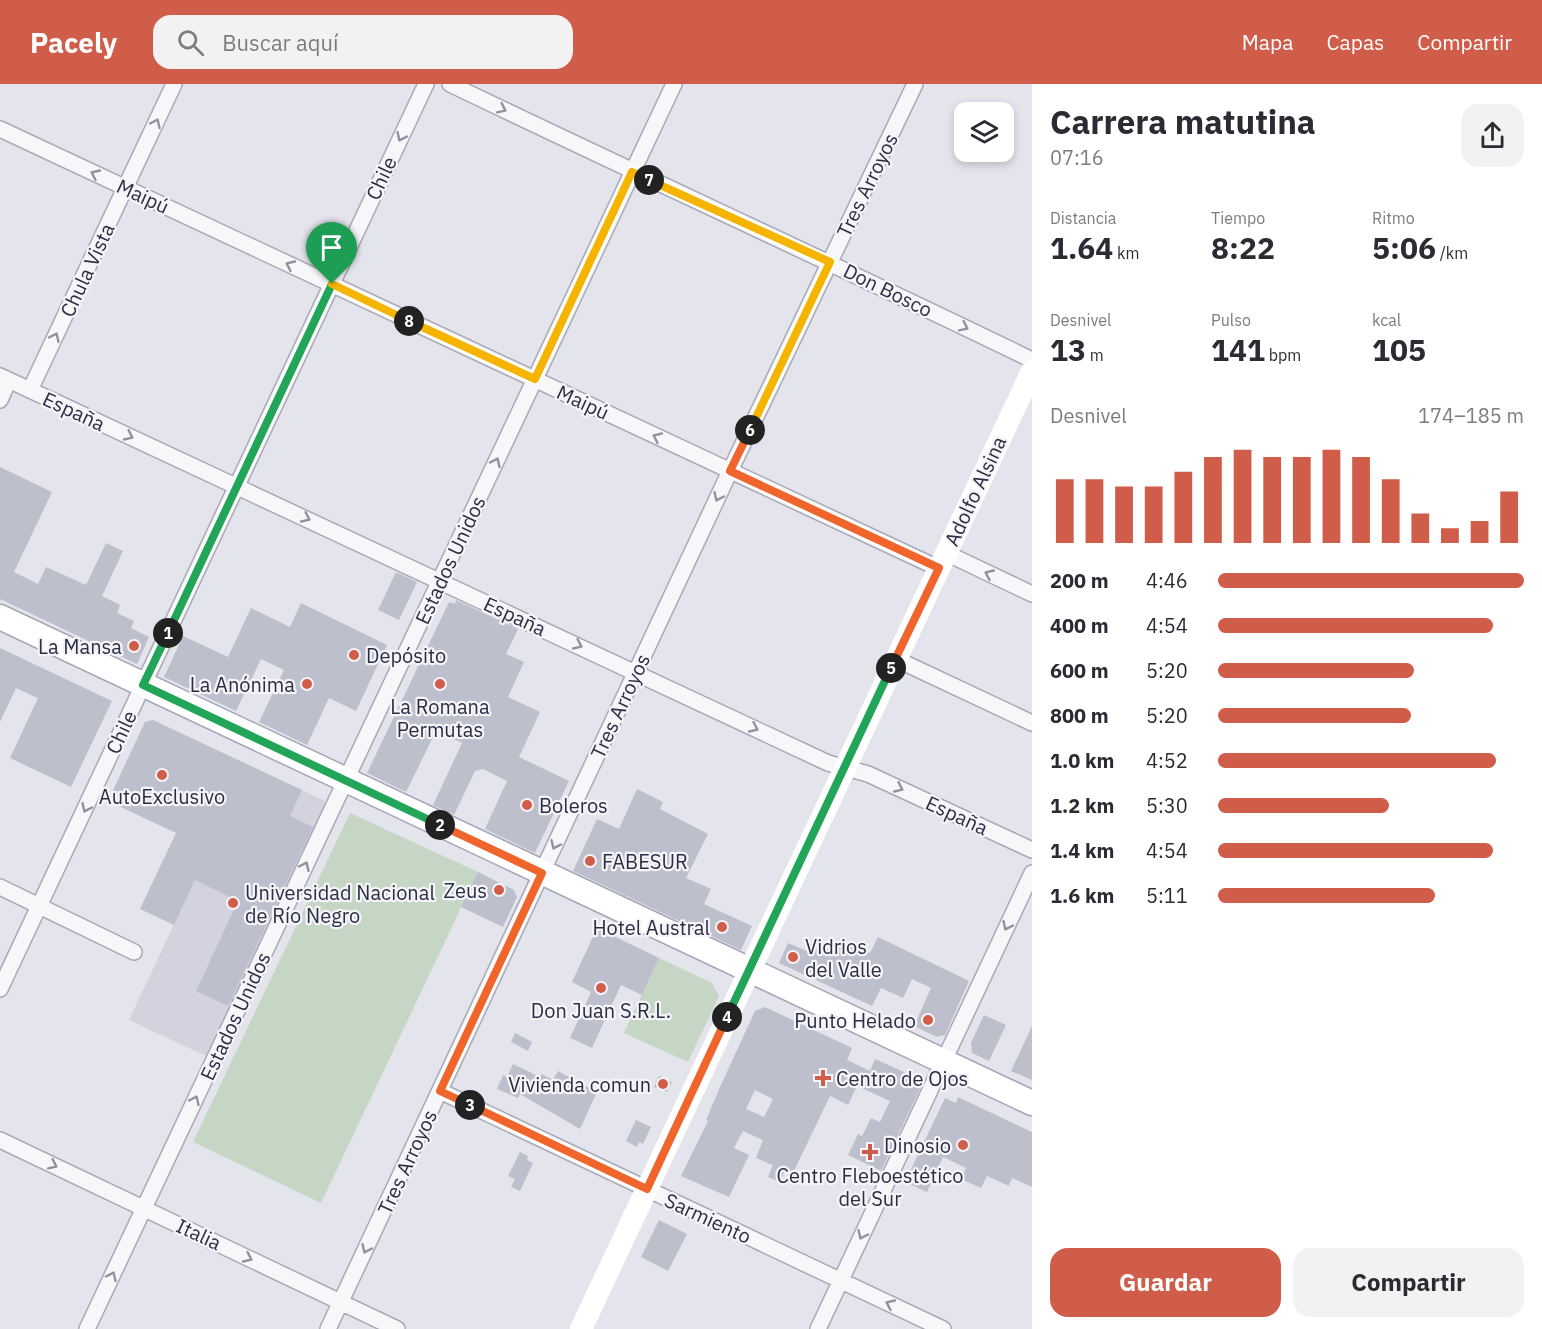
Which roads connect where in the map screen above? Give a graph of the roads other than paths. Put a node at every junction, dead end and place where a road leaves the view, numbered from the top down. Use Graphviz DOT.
graph roads {
  1 [pos="174,84"];
  2 [pos="426,84"];
  3 [pos="450,84"];
  4 [pos="674,84"];
  5 [pos="915,84"];
  6 [pos="0,129"];
  7 [pos="632,172"];
  8 [pos="125,188"];
  9 [pos="830,262"];
  10 [pos="332,284"];
  11 [pos="1032,360"];
  12 [pos="1032,371"];
  13 [pos="5,378"];
  14 [pos="535,379"];
  15 [pos="30,390"];
  16 [pos="0,400"];
  17 [pos="730,471"];
  18 [pos="237,486"];
  19 [pos="942,561"];
  20 [pos="440,581"];
  21 [pos="1032,594"];
  22 [pos="0,617"];
  23 [pos="0,634"];
  24 [pos="896,658"];
  25 [pos="636,672"];
  26 [pos="140,691"];
  27 [pos="1032,723"];
  28 [pos="845,767"];
  29 [pos="343,786"];
  30 [pos="1032,850"];
  31 [pos="1032,873"];
  32 [pos="539,879"];
  33 [pos="0,887"];
  34 [pos="39,905"];
  35 [pos="134,952"];
  36 [pos="746,976"];
  37 [pos="0,989"];
  38 [pos="941,1067"];
  39 [pos="440,1091"];
  40 [pos="1032,1103"];
  41 [pos="1032,1116"];
  42 [pos="0,1140"];
  43 [pos="647,1189"];
  44 [pos="144,1208"];
  45 [pos="841,1281"];
  46 [pos="341,1302"];
  47 [pos="87,1329"];
  48 [pos="328,1329"];
  49 [pos="397,1329"];
  50 [pos="581,1329"];
  51 [pos="818,1329"];
  52 [pos="943,1329"];
  8 -- 1 [label="street, Chula Vista, one-way"];
  2 -- 10 [label="street, Chile, one-way"];
  3 -- 7 [label="street, Don Bosco, one-way"];
  4 -- 7 [label="street, Estados Unidos"];
  5 -- 9 [label="street, Tres Arroyos"];
  8 -- 6 [label="street, Maipú, one-way"];
  7 -- 9 [label="street, Don Bosco"];
  7 -- 14 [label="street, Estados Unidos"];
  10 -- 8 [label="street, Maipú, one-way"];
  15 -- 8 [label="street, Chula Vista, one-way"];
  9 -- 11 [label="street, Don Bosco, one-way"];
  9 -- 17 [label="street, Tres Arroyos"];
  10 -- 14 [label="street, Maipú"];
  10 -- 18 [label="street, Chile"];
  12 -- 19 [label="main road, Adolfo Alsina"];
  13 -- 15 [label="street, España"];
  13 -- 16 [label="street"];
  17 -- 14 [label="street, Maipú, one-way"];
  20 -- 14 [label="street, Estados Unidos, one-way"];
  15 -- 18 [label="street, España, one-way"];
  17 -- 19 [label="street, Maipú"];
  17 -- 25 [label="street, Tres Arroyos, one-way"];
  18 -- 20 [label="street, España, one-way"];
  18 -- 26 [label="street, Chile"];
  21 -- 19 [label="street, Maipú, one-way"];
  19 -- 24 [label="main road, Adolfo Alsina"];
  20 -- 25 [label="street, España, one-way"];
  20 -- 29 [label="street, Estados Unidos"];
  22 -- 26 [label="main road"];
  23 -- 26 [label="main road"];
  24 -- 27 [label="street"];
  24 -- 28 [label="main road, Adolfo Alsina"];
  25 -- 28 [label="street, España, one-way"];
  25 -- 32 [label="street, Tres Arroyos, one-way"];
  26 -- 29 [label="main road"];
  26 -- 34 [label="street, Chile, one-way"];
  28 -- 30 [label="street, España, one-way"];
  28 -- 36 [label="main road, Adolfo Alsina"];
  29 -- 32 [label="main road"];
  44 -- 29 [label="street, Estados Unidos, one-way"];
  31 -- 38 [label="street, one-way"];
  32 -- 36 [label="main road"];
  32 -- 39 [label="street, Tres Arroyos"];
  33 -- 34 [label="street"];
  34 -- 35 [label="street"];
  34 -- 37 [label="street, Chile"];
  36 -- 38 [label="main road"];
  36 -- 43 [label="main road, Adolfo Alsina"];
  38 -- 40 [label="main road"];
  38 -- 41 [label="main road"];
  38 -- 45 [label="street, one-way"];
  39 -- 43 [label="street, Sarmiento"];
  39 -- 46 [label="street, Tres Arroyos, one-way"];
  42 -- 44 [label="street, Italia, one-way"];
  43 -- 45 [label="street, Sarmiento"];
  43 -- 50 [label="main road, Adolfo Alsina"];
  44 -- 46 [label="street, Italia, one-way"];
  47 -- 44 [label="street, Estados Unidos, one-way"];
  45 -- 51 [label="street"];
  52 -- 45 [label="street, Sarmiento, one-way"];
  46 -- 48 [label="street, Tres Arroyos"];
  46 -- 49 [label="street, Italia"];
}
